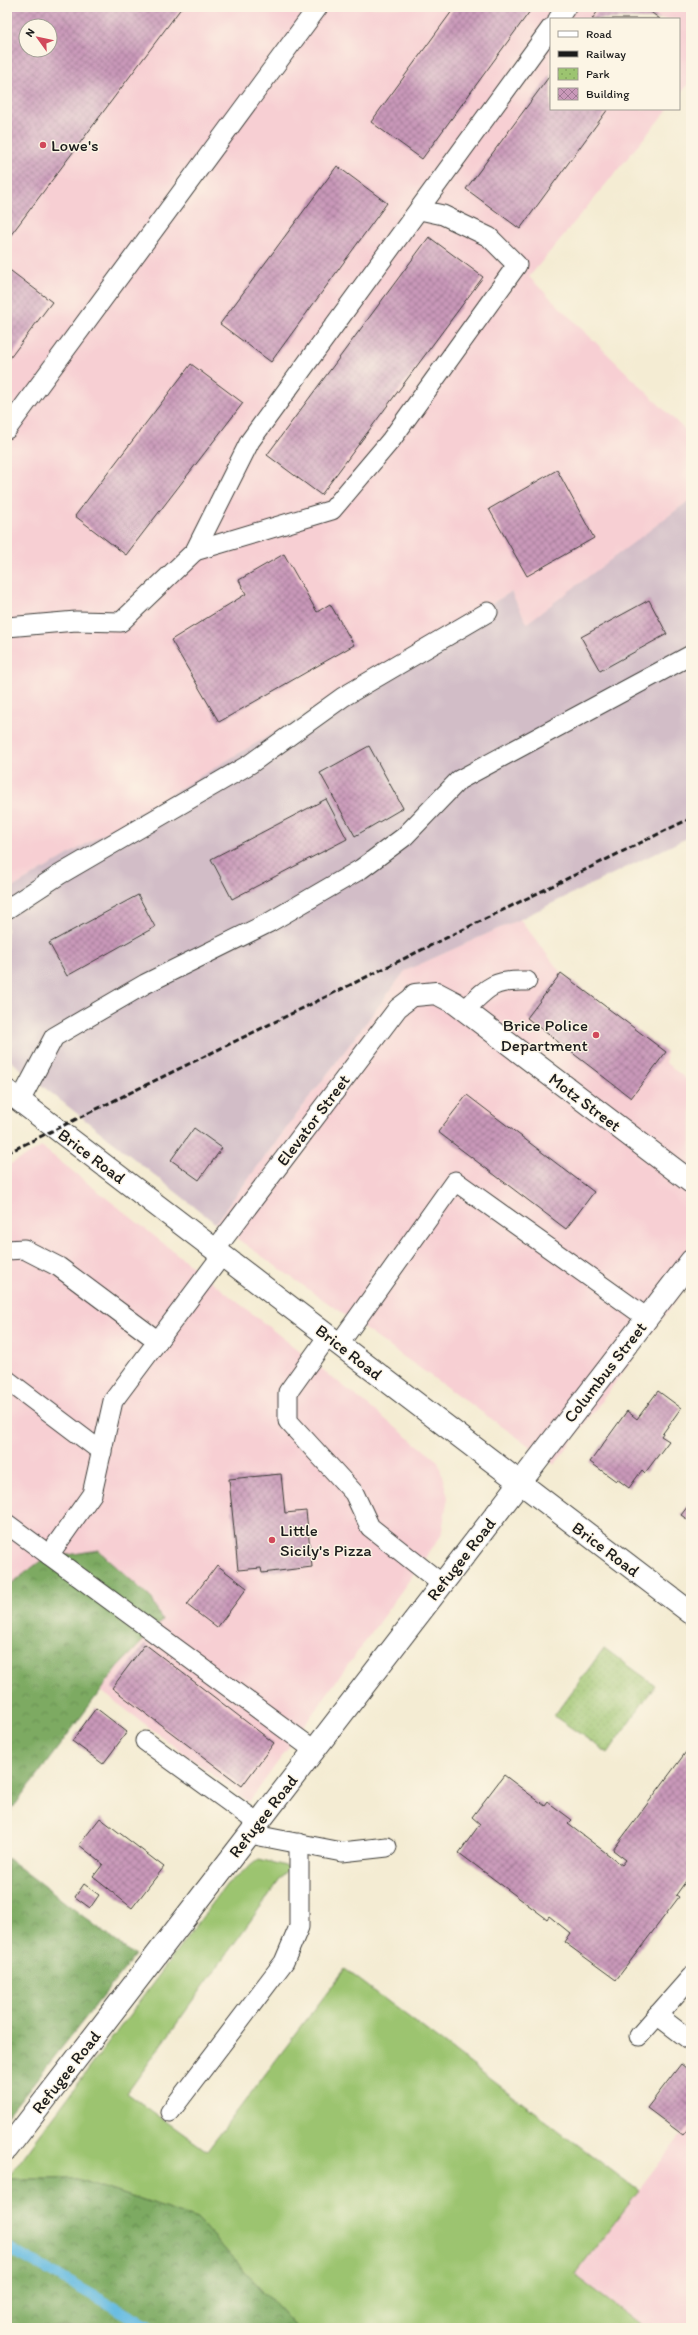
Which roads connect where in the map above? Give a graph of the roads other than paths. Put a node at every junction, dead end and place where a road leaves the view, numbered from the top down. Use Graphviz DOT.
graph roads {
  1 [pos="318,7"];
  2 [pos="566,7"];
  3 [pos="559,18"];
  4 [pos="550,29"];
  5 [pos="420,210"];
  6 [pos="7,429"];
  7 [pos="195,550"];
  8 [pos="488,612"];
  9 [pos="7,627"];
  10 [pos="691,655"];
  11 [pos="7,910"];
  12 [pos="527,981"];
  13 [pos="415,995"];
  14 [pos="464,1010"];
  15 [pos="13,1096"];
  16 [pos="691,1182"];
  17 [pos="7,1250"];
  18 [pos="219,1252"];
  19 [pos="691,1261"];
  20 [pos="648,1318"];
  21 [pos="333,1340"];
  22 [pos="158,1341"];
  23 [pos="7,1380"];
  24 [pos="102,1452"];
  25 [pos="520,1483"];
  26 [pos="7,1524"];
  27 [pos="49,1555"];
  28 [pos="442,1584"];
  29 [pos="691,1613"];
  30 [pos="145,1741"];
  31 [pos="314,1750"];
  32 [pos="254,1828"];
  33 [pos="299,1843"];
  34 [pos="387,1847"];
  35 [pos="691,1977"];
  36 [pos="657,2015"];
  37 [pos="638,2036"];
  38 [pos="691,2041"];
  39 [pos="170,2112"];
  40 [pos="7,2149"];
  1 -- 6 [label="lane"];
  2 -- 3 [label="lane"];
  4 -- 5 [label="lane"];
  5 -- 7 [label="lane"];
  5 -- 7 [label="lane"];
  7 -- 9 [label="lane"];
  8 -- 11 [label="lane"];
  10 -- 15 [label="lane"];
  12 -- 14 [label="lane"];
  13 -- 14 [label="street, Motz Street"];
  13 -- 18 [label="lane, Elevator Street"];
  14 -- 16 [label="street, Motz Street"];
  15 -- 18 [label="street, Brice Road"];
  17 -- 22 [label="lane"];
  18 -- 21 [label="street, Brice Road"];
  18 -- 22 [label="lane, Elevator Street"];
  19 -- 20 [label="street, Columbus Street"];
  20 -- 21 [label="lane"];
  20 -- 25 [label="street, Columbus Street"];
  21 -- 25 [label="street, Brice Road"];
  21 -- 28 [label="lane"];
  22 -- 24 [label="lane, Elevator Street"];
  23 -- 24 [label="lane"];
  24 -- 27 [label="lane, Elevator Street"];
  25 -- 28 [label="street, Refugee Road"];
  25 -- 29 [label="street, Brice Road"];
  26 -- 27 [label="lane"];
  27 -- 31 [label="lane"];
  28 -- 31 [label="street, Refugee Road"];
  30 -- 32 [label="lane"];
  31 -- 32 [label="street, Refugee Road"];
  32 -- 33 [label="lane"];
  32 -- 40 [label="street, Refugee Road"];
  33 -- 34 [label="lane"];
  33 -- 39 [label="lane"];
  35 -- 36 [label="lane"];
  36 -- 37 [label="lane"];
  36 -- 38 [label="lane"];
}
